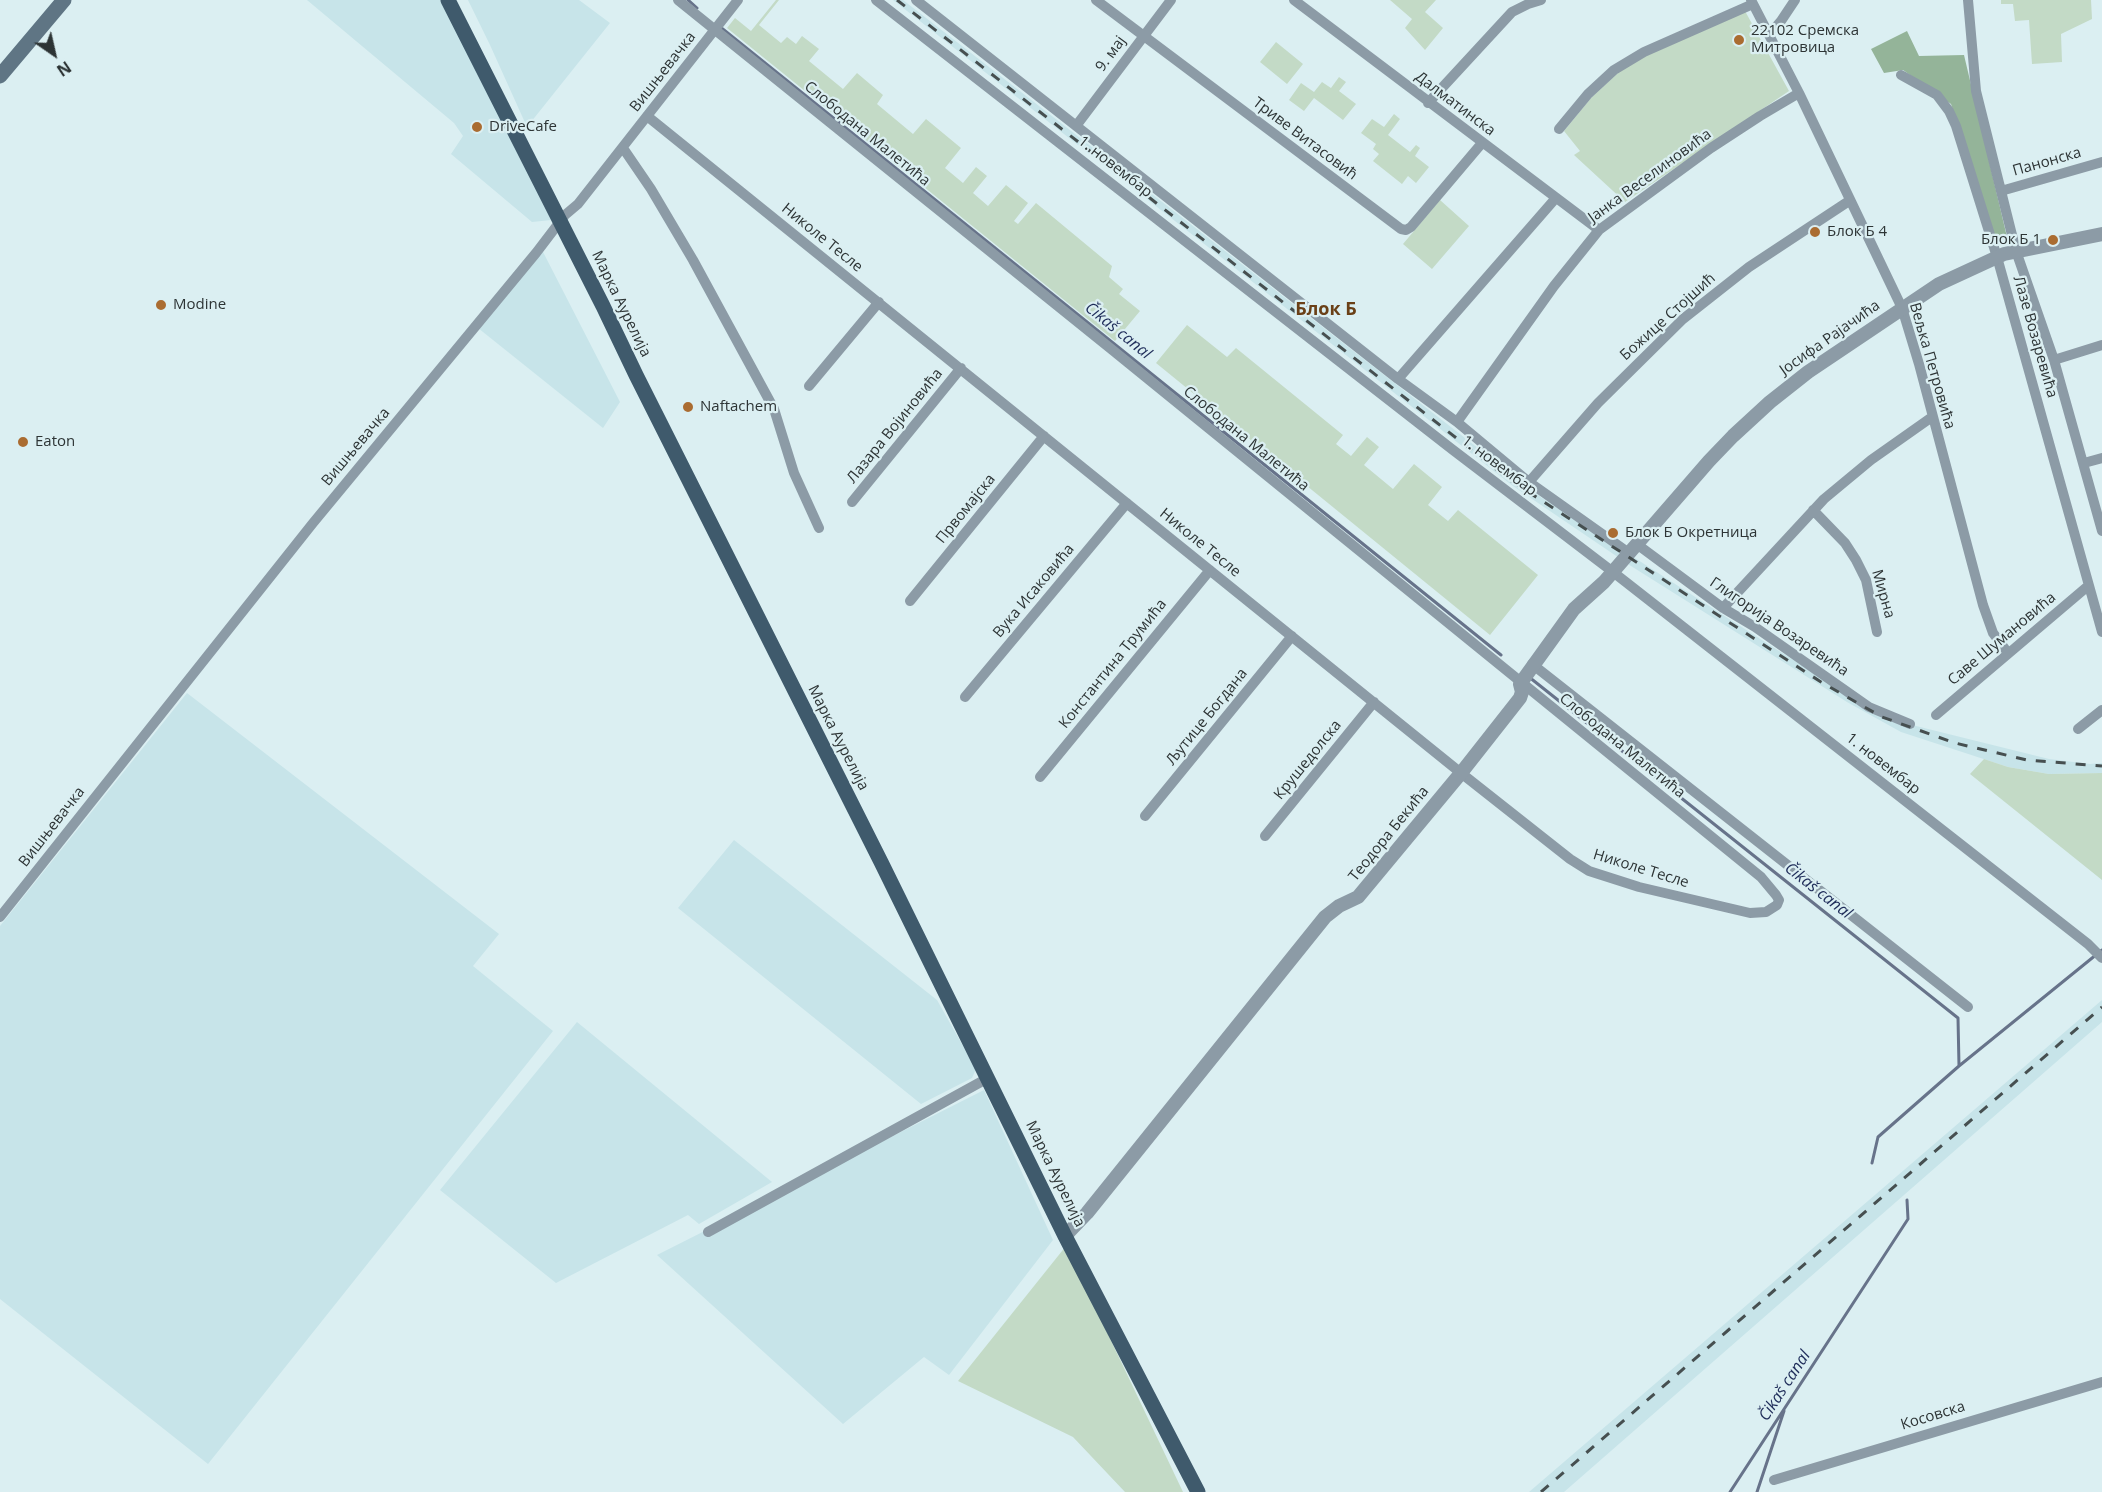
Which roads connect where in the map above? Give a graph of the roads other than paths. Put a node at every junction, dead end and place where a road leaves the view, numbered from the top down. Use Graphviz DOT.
graph roads {
  1 [pos="64,0"];
  2 [pos="448,0"];
  3 [pos="678,0"];
  4 [pos="738,0"];
  5 [pos="876,0"];
  6 [pos="916,0"];
  7 [pos="1096,0"];
  8 [pos="1171,0"];
  9 [pos="1294,0"];
  10 [pos="1541,0"];
  11 [pos="1795,0"];
  12 [pos="1968,0"];
  13 [pos="1752,2"];
  14 [pos="714,30"];
  15 [pos="1766,32"];
  16 [pos="1142,36"];
  17 [pos="1901,75"];
  18 [pos="0,76"];
  19 [pos="1799,93"];
  20 [pos="1428,103"];
  21 [pos="647,116"];
  22 [pos="1076,126"];
  23 [pos="1559,129"];
  24 [pos="1482,143"];
  25 [pos="623,148"];
  26 [pos="2102,162"];
  27 [pos="2001,191"];
  28 [pos="1555,198"];
  29 [pos="1850,201"];
  30 [pos="560,222"];
  31 [pos="1599,230"];
  32 [pos="2102,234"];
  33 [pos="2016,251"];
  34 [pos="1996,257"];
  35 [pos="879,302"];
  36 [pos="1902,308"];
  37 [pos="2102,345"];
  38 [pos="2054,360"];
  39 [pos="961,368"];
  40 [pos="1398,379"];
  41 [pos="810,386"];
  42 [pos="1932,417"];
  43 [pos="1457,422"];
  44 [pos="1044,436"];
  45 [pos="2102,458"];
  46 [pos="2084,463"];
  47 [pos="1529,482"];
  48 [pos="852,502"];
  49 [pos="1127,503"];
  50 [pos="1813,510"];
  51 [pos="819,528"];
  52 [pos="2102,531"];
  53 [pos="1634,549"];
  54 [pos="1210,570"];
  55 [pos="1613,572"];
  56 [pos="2088,586"];
  57 [pos="910,601"];
  58 [pos="1723,608"];
  59 [pos="1877,632"];
  60 [pos="2102,632"];
  61 [pos="1292,636"];
  62 [pos="2008,653"];
  63 [pos="1532,665"];
  64 [pos="1521,681"];
  65 [pos="965,698"];
  66 [pos="1374,702"];
  67 [pos="2102,710"];
  68 [pos="1936,715"];
  69 [pos="1910,724"];
  70 [pos="2078,729"];
  71 [pos="1461,773"];
  72 [pos="1040,777"];
  73 [pos="1145,816"];
  74 [pos="1265,837"];
  75 [pos="1772,909"];
  76 [pos="0,917"];
  77 [pos="2102,958"];
  78 [pos="1968,1008"];
  79 [pos="988,1078"];
  80 [pos="708,1233"];
  81 [pos="1065,1236"];
  82 [pos="2102,1382"];
  83 [pos="1773,1480"];
  84 [pos="1198,1492"];
  1 -- 18 [label="main road"];
  2 -- 30 [label="main road, Марка Аурелија"];
  3 -- 14 [label="street, Слободана Малетића"];
  4 -- 14 [label="street, Вишњевачка"];
  5 -- 55 [label="street, 1. новембар"];
  6 -- 22 [label="street, 1. новембар"];
  7 -- 16 [label="street, Триве Витасовић"];
  8 -- 16 [label="street, 9. мај"];
  9 -- 20 [label="street, Далматинска"];
  10 -- 20 [label="street"];
  11 -- 15 [label="street"];
  12 -- 27 [label="street, Лазе Возаревића"];
  13 -- 15 [label="street, Вељка Петровића"];
  13 -- 23 [label="street"];
  14 -- 21 [label="street, Вишњевачка"];
  14 -- 64 [label="street, Слободана Малетића"];
  15 -- 19 [label="street, Вељка Петровића"];
  16 -- 22 [label="street, 9. мај"];
  16 -- 24 [label="street, Триве Витасовић"];
  17 -- 34 [label="street, Лазе Возаревића"];
  19 -- 29 [label="street, Вељка Петровића"];
  19 -- 31 [label="street, Јанка Веселиновића"];
  20 -- 24 [label="street, Далматинска"];
  21 -- 25 [label="street, Вишњевачка"];
  21 -- 35 [label="street, Николе Тесле"];
  22 -- 40 [label="street, 1. новембар"];
  24 -- 28 [label="street, Далматинска"];
  25 -- 30 [label="street, Вишњевачка"];
  25 -- 51 [label="street"];
  26 -- 27 [label="street, Панонска"];
  27 -- 33 [label="street, Лазе Возаревића"];
  28 -- 31 [label="street, Далматинска"];
  28 -- 40 [label="street"];
  29 -- 36 [label="street, Вељка Петровића"];
  29 -- 47 [label="street, Божице Стојшић"];
  30 -- 76 [label="street, Вишњевачка"];
  30 -- 79 [label="main road, Марка Аурелија"];
  31 -- 43 [label="street, Јанка Веселиновића"];
  32 -- 33 [label="street, Јосифа Рајачића"];
  33 -- 34 [label="street, Јосифа Рајачића"];
  33 -- 38 [label="street, Лазе Возаревића"];
  34 -- 36 [label="street, Јосифа Рајачића"];
  34 -- 56 [label="street, Лазе Возаревића"];
  35 -- 39 [label="street, Николе Тесле"];
  35 -- 41 [label="street"];
  36 -- 42 [label="street, Вељка Петровића"];
  36 -- 53 [label="street, Јосифа Рајачића"];
  37 -- 38 [label="street"];
  38 -- 46 [label="street, Лазе Возаревића"];
  39 -- 44 [label="street, Николе Тесле"];
  39 -- 48 [label="street, Лазара Војиновића"];
  40 -- 43 [label="street, 1. новембар"];
  42 -- 50 [label="street"];
  42 -- 62 [label="street, Вељка Петровића"];
  43 -- 47 [label="street, 1. новембар"];
  44 -- 49 [label="street, Николе Тесле"];
  44 -- 57 [label="street, Првомајска"];
  45 -- 46 [label="street"];
  46 -- 52 [label="street, Лазе Возаревића"];
  47 -- 53 [label="street, 1. новембар"];
  49 -- 54 [label="street, Николе Тесле"];
  49 -- 65 [label="street, Вука Исаковића"];
  50 -- 58 [label="street"];
  50 -- 59 [label="street, Мирна"];
  53 -- 55 [label="street, Теодора Бекића"];
  53 -- 58 [label="street, Глигорија Возаревића"];
  54 -- 61 [label="street, Николе Тесле"];
  54 -- 72 [label="street, Константина Трумића"];
  55 -- 63 [label="street, Теодора Бекића"];
  55 -- 77 [label="street, 1. новембар"];
  56 -- 60 [label="street, Лазе Возаревића"];
  56 -- 62 [label="street, Саве Шумановића"];
  58 -- 69 [label="street, Глигорија Возаревића"];
  61 -- 66 [label="street, Николе Тесле"];
  61 -- 73 [label="street, Љутице Богдана"];
  62 -- 68 [label="street, Саве Шумановића"];
  63 -- 64 [label="street, Теодора Бекића"];
  63 -- 78 [label="street, Слободана Малетића"];
  64 -- 71 [label="street, Теодора Бекића"];
  64 -- 75 [label="street, Слободана Малетића"];
  66 -- 71 [label="street, Николе Тесле"];
  66 -- 74 [label="street, Крушедолска"];
  67 -- 70 [label="street"];
  71 -- 75 [label="street, Николе Тесле"];
  71 -- 81 [label="street, Теодора Бекића"];
  79 -- 80 [label="street"];
  79 -- 81 [label="main road, Марка Аурелија"];
  81 -- 84 [label="main road, Марка Аурелија"];
  82 -- 83 [label="street, Косовска"];
}
